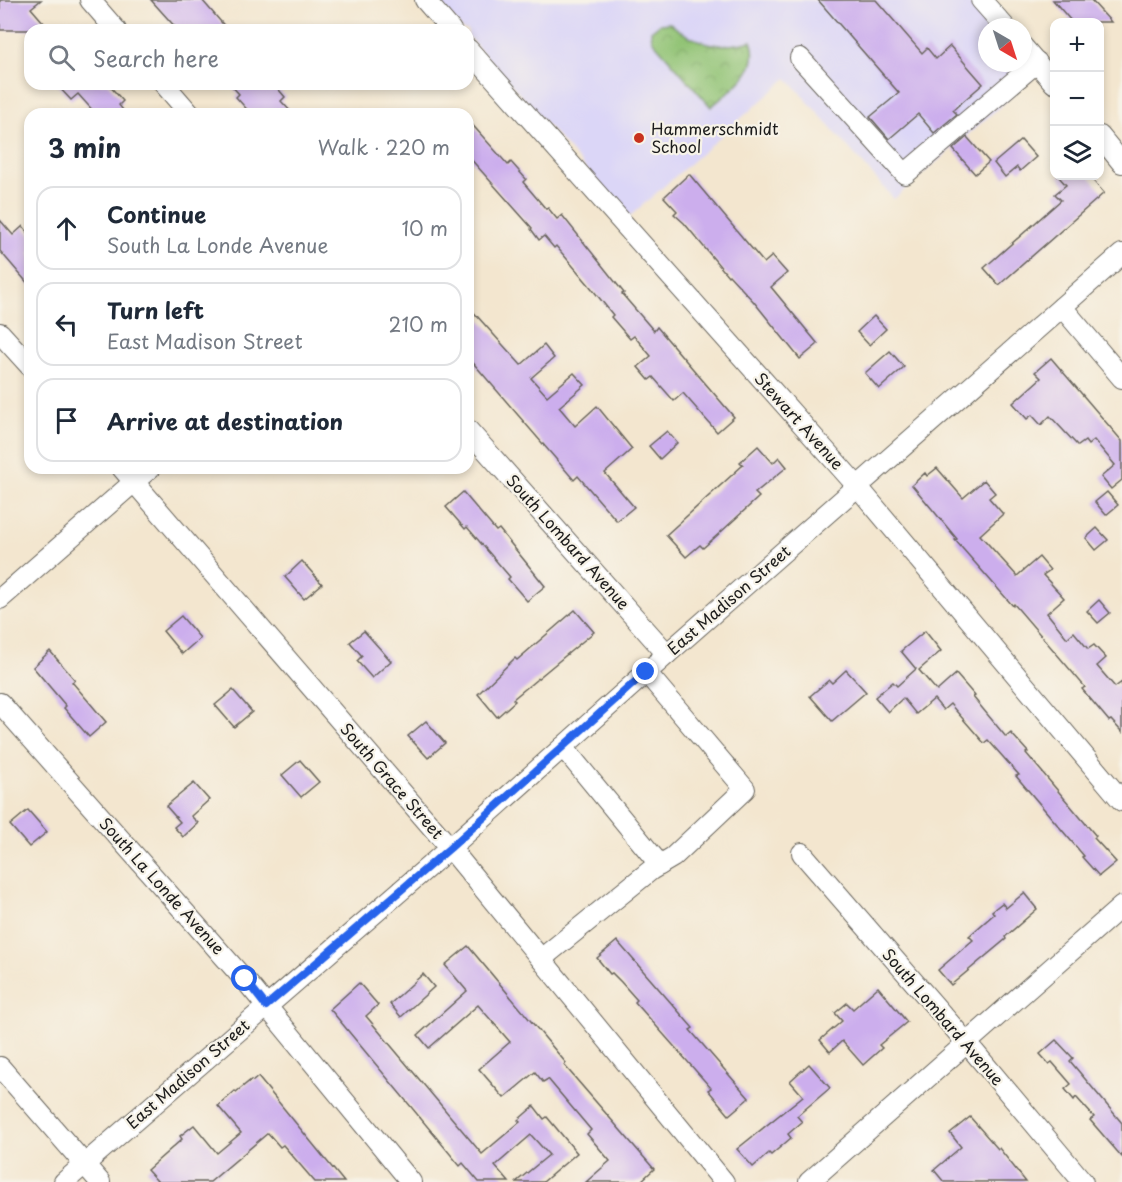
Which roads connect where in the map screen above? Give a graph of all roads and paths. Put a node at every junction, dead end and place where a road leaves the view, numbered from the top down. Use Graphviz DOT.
graph roads {
  1 [pos="90,0"];
  2 [pos="425,0"];
  3 [pos="981,0"];
  4 [pos="997,18"];
  5 [pos="112,24"];
  6 [pos="446,24"];
  7 [pos="474,56"];
  8 [pos="1032,57"];
  9 [pos="800,58"];
  10 [pos="1037,62"];
  11 [pos="1050,78"];
  12 [pos="169,90"];
  13 [pos="185,108"];
  14 [pos="1104,141"];
  15 [pos="1122,163"];
  16 [pos="1122,254"];
  17 [pos="1062,307"];
  18 [pos="0,333"];
  19 [pos="24,359"];
  20 [pos="1122,378"];
  21 [pos="474,437"];
  22 [pos="128,475"];
  23 [pos="858,487"];
  24 [pos="0,599"];
  25 [pos="667,654"];
  26 [pos="646,672"];
  27 [pos="0,703"];
  28 [pos="563,747"];
  29 [pos="1122,801"];
  30 [pos="450,848"];
  31 [pos="802,852"];
  32 [pos="660,865"];
  33 [pos="1122,906"];
  34 [pos="541,959"];
  35 [pos="266,1006"];
  36 [pos="966,1042"];
  37 [pos="0,1067"];
  38 [pos="85,1164"];
  39 [pos="64,1182"];
  40 [pos="100,1182"];
  41 [pos="411,1182"];
  42 [pos="724,1182"];
  43 [pos="809,1182"];
  44 [pos="1083,1182"];
  1 -- 5 [label="street"];
  2 -- 6 [label="street"];
  3 -- 4 [label="street"];
  7 -- 23 [label="street, Stewart Avenue"];
  8 -- 10 [label="street"];
  9 -- 10 [label="street"];
  10 -- 11 [label="street"];
  12 -- 13 [label="street"];
  14 -- 15 [label="street"];
  16 -- 17 [label="street, East Madison Street"];
  17 -- 20 [label="street"];
  17 -- 23 [label="street, East Madison Street"];
  18 -- 19 [label="street"];
  21 -- 25 [label="street, South Lombard Avenue"];
  22 -- 24 [label="street"];
  22 -- 30 [label="street, South Grace Street"];
  23 -- 25 [label="street, East Madison Street"];
  23 -- 29 [label="street, Stewart Avenue"];
  25 -- 26 [label="street, East Madison Street"];
  26 -- 28 [label="street, East Madison Street"];
  26 -- 32 [label="street"];
  27 -- 35 [label="street, South La Londe Avenue"];
  28 -- 30 [label="street, East Madison Street"];
  28 -- 32 [label="street"];
  30 -- 34 [label="street, South Grace Street"];
  30 -- 35 [label="street, East Madison Street"];
  31 -- 36 [label="street, South Lombard Avenue"];
  32 -- 34 [label="street"];
  33 -- 36 [label="street"];
  34 -- 42 [label="street, South Grace Street"];
  35 -- 38 [label="street, East Madison Street"];
  35 -- 41 [label="street, South La Londe Avenue"];
  36 -- 43 [label="street"];
  36 -- 44 [label="street, South Lombard Avenue"];
  37 -- 38 [label="street"];
  38 -- 39 [label="street, East Madison Street"];
  38 -- 40 [label="street"];
}
